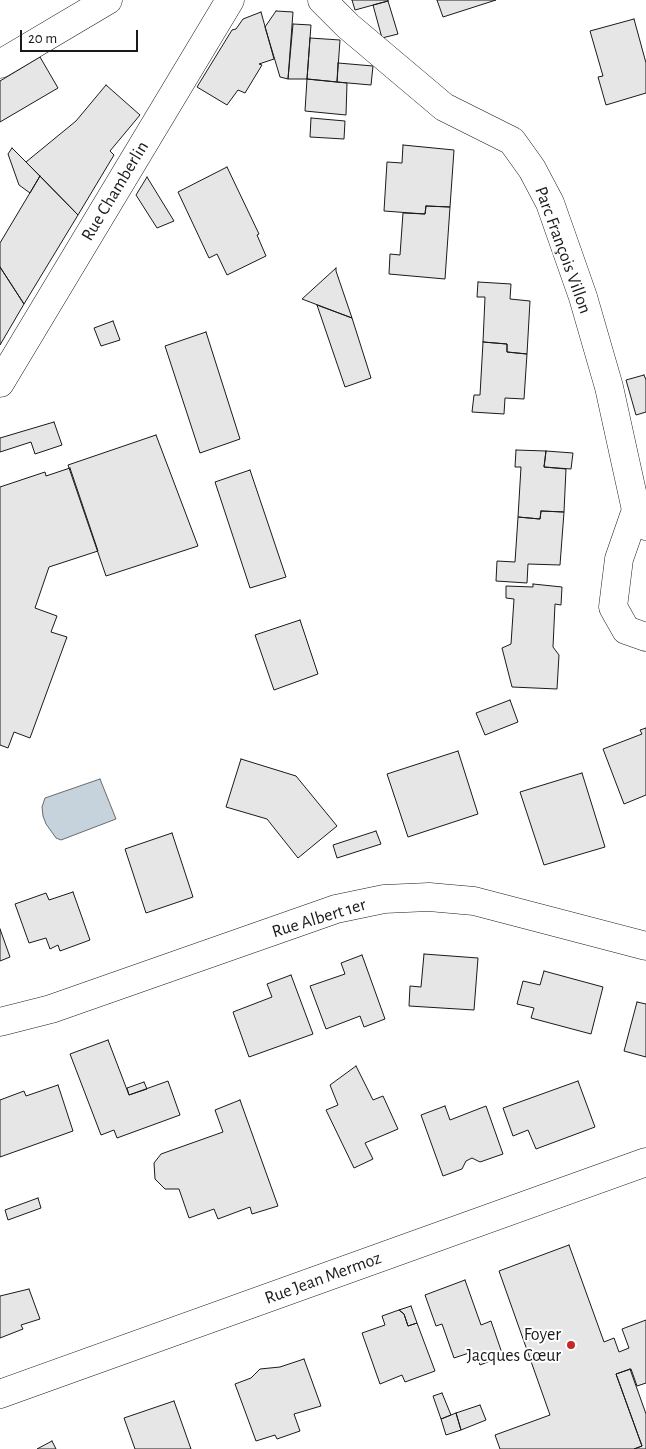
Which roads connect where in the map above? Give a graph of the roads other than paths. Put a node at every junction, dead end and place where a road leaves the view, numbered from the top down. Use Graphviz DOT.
graph roads {
  1 [pos="108,0"];
  2 [pos="230,0"];
  3 [pos="322,0"];
  4 [pos="0,64"];
  5 [pos="0,383"];
  6 [pos="641,518"];
  7 [pos="646,638"];
  8 [pos="646,946"];
  9 [pos="0,1022"];
  10 [pos="646,1162"];
  11 [pos="0,1394"];
  1 -- 4 [label="street"];
  2 -- 5 [label="street, Rue Chamberlin"];
  3 -- 6 [label="street, Parc François Villon"];
  6 -- 7 [label="street, Parc François Villon"];
  8 -- 9 [label="street, Rue Albert 1er"];
  10 -- 11 [label="street, Rue Jean Mermoz"];
}
